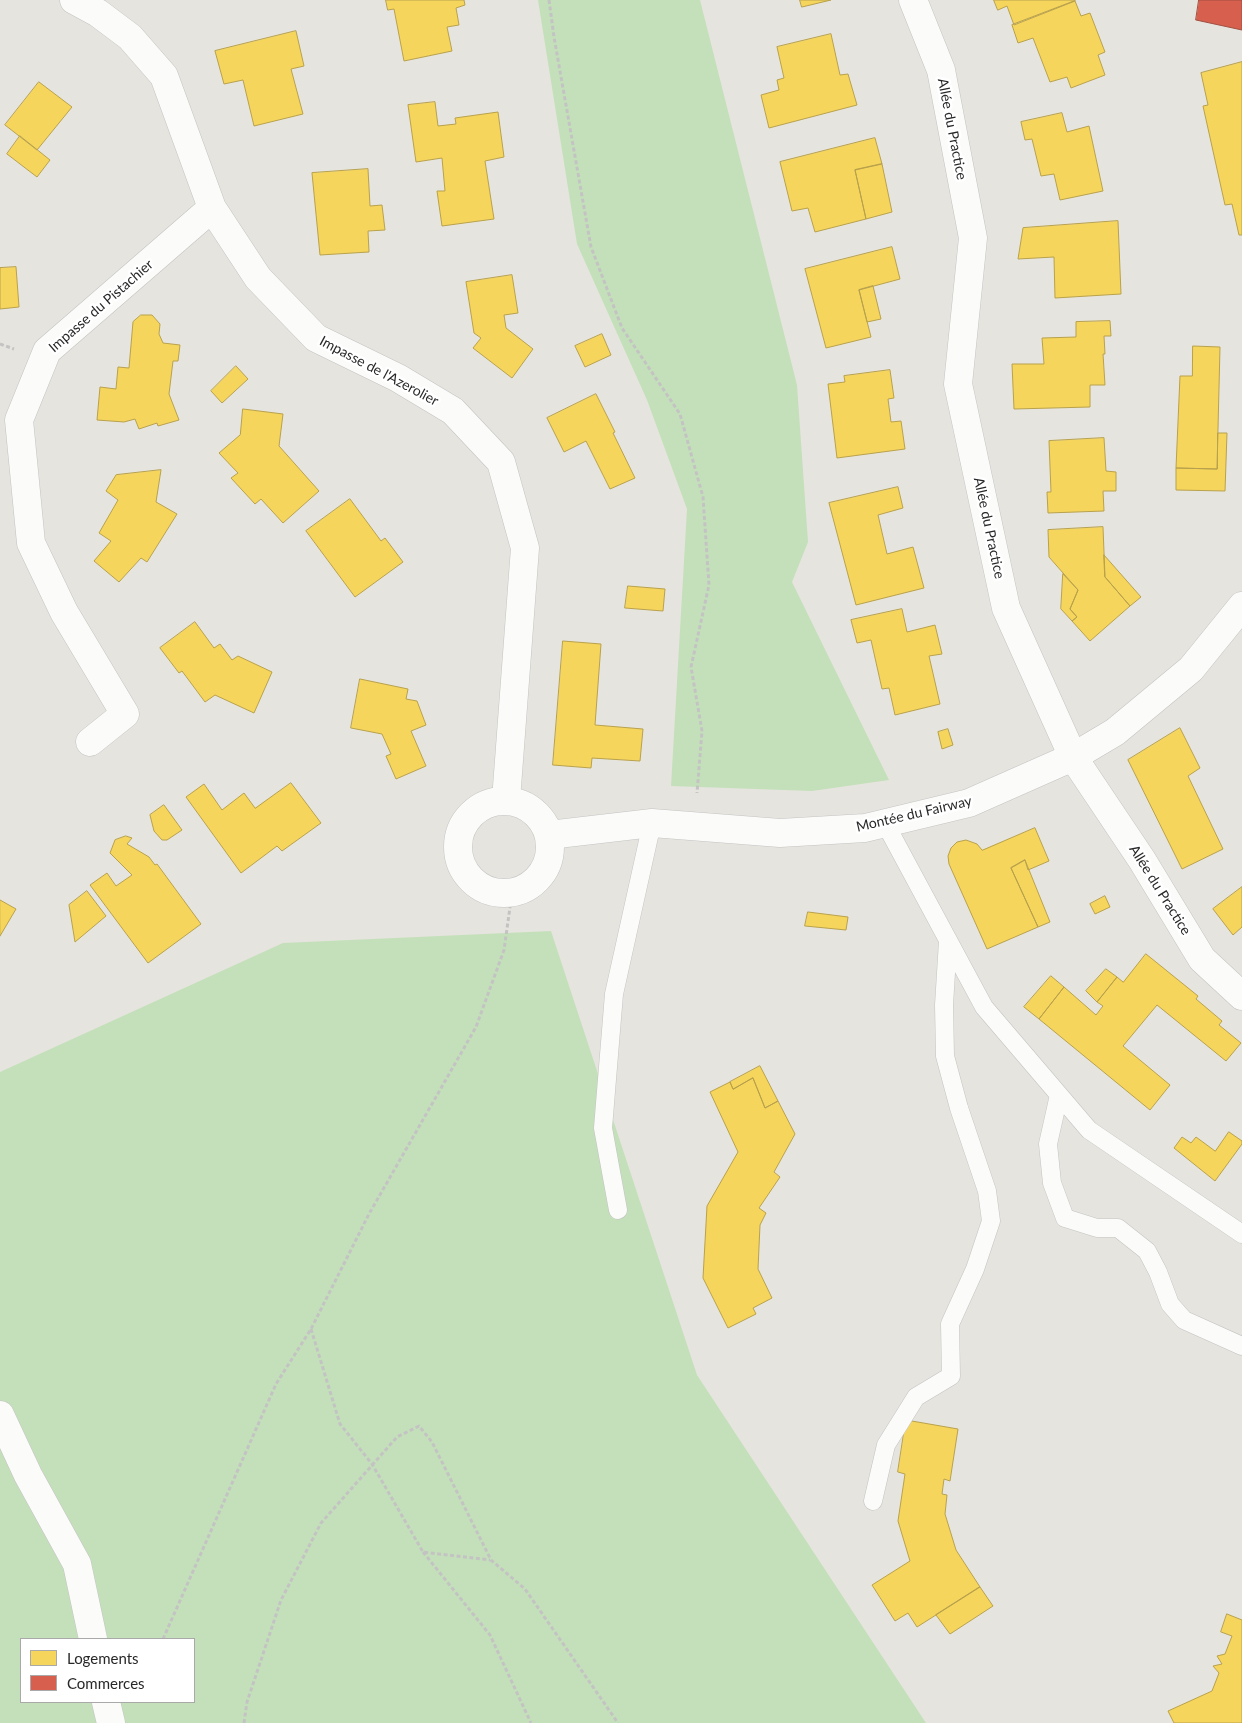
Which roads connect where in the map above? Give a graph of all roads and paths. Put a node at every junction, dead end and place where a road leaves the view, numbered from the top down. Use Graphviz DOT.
graph roads {
  1 [pos="74,0"];
  2 [pos="549,0"];
  3 [pos="913,0"];
  4 [pos="212,208"];
  5 [pos="1242,606"];
  6 [pos="90,742"];
  7 [pos="1073,757"];
  8 [pos="506,800"];
  9 [pos="652,823"];
  10 [pos="885,823"];
  11 [pos="694,826"];
  12 [pos="549,835"];
  13 [pos="512,893"];
  14 [pos="948,941"];
  15 [pos="1242,996"];
  16 [pos="1059,1095"];
  17 [pos="618,1210"];
  18 [pos="1242,1234"];
  19 [pos="311,1329"];
  20 [pos="1242,1346"];
  21 [pos="0,1415"];
  22 [pos="372,1464"];
  23 [pos="873,1501"];
  24 [pos="423,1552"];
  25 [pos="491,1560"];
  26 [pos="93,1638"];
  27 [pos="163,1638"];
  28 [pos="106,1703"];
  29 [pos="111,1723"];
  30 [pos="244,1723"];
  31 [pos="531,1723"];
  32 [pos="618,1723"];
  1 -- 4 [label="street, Impasse de l'Azerolier"];
  2 -- 11 [label="path"];
  3 -- 7 [label="street, Allée du Practice"];
  4 -- 6 [label="street, Impasse du Pistachier"];
  4 -- 8 [label="street, Impasse de l'Azerolier"];
  5 -- 7 [label="street, Montée du Fairway"];
  7 -- 10 [label="street, Montée du Fairway"];
  7 -- 15 [label="street, Allée du Practice"];
  8 -- 12 [label="street"];
  8 -- 13 [label="street"];
  9 -- 11 [label="street, Montée du Fairway"];
  9 -- 12 [label="street, Montée du Fairway"];
  9 -- 17 [label="lane"];
  10 -- 11 [label="street, Montée du Fairway"];
  10 -- 14 [label="lane"];
  12 -- 13 [label="street"];
  13 -- 19 [label="path"];
  14 -- 16 [label="lane"];
  14 -- 23 [label="lane"];
  16 -- 18 [label="lane"];
  16 -- 20 [label="lane"];
  19 -- 22 [label="path"];
  19 -- 27 [label="path"];
  21 -- 26 [label="street"];
  22 -- 24 [label="path"];
  22 -- 25 [label="path"];
  22 -- 30 [label="path"];
  24 -- 25 [label="path"];
  24 -- 31 [label="path"];
  25 -- 32 [label="path"];
  28 -- 29 [label="street"];
}
